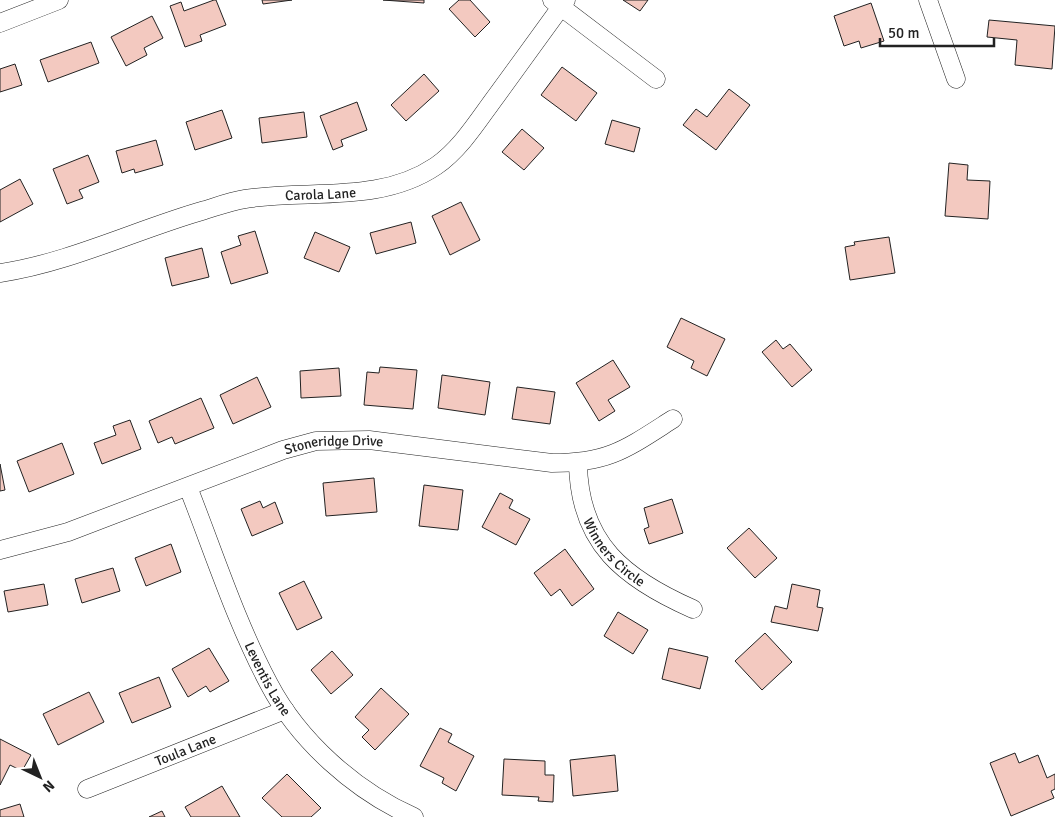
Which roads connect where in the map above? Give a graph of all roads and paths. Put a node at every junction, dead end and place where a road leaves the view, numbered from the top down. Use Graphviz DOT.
graph roads {
  1 [pos="58,0"];
  2 [pos="928,0"];
  3 [pos="559,2"];
  4 [pos="0,23"];
  5 [pos="656,79"];
  6 [pos="956,80"];
  7 [pos="0,273"];
  8 [pos="673,419"];
  9 [pos="578,463"];
  10 [pos="188,487"];
  11 [pos="0,550"];
  12 [pos="693,609"];
  13 [pos="285,710"];
  14 [pos="87,789"];
  15 [pos="414,817"];
  1 -- 4 [label="street"];
  2 -- 6 [label="street"];
  3 -- 5 [label="street"];
  3 -- 7 [label="street, Carola Lane"];
  8 -- 9 [label="street, Stoneridge Drive"];
  9 -- 10 [label="street, Stoneridge Drive"];
  9 -- 12 [label="street, Winners Circle"];
  10 -- 11 [label="street, Stoneridge Drive"];
  10 -- 13 [label="street, Leventis Lane"];
  13 -- 14 [label="street, Toula Lane"];
  13 -- 15 [label="street, Leventis Lane"];
}
